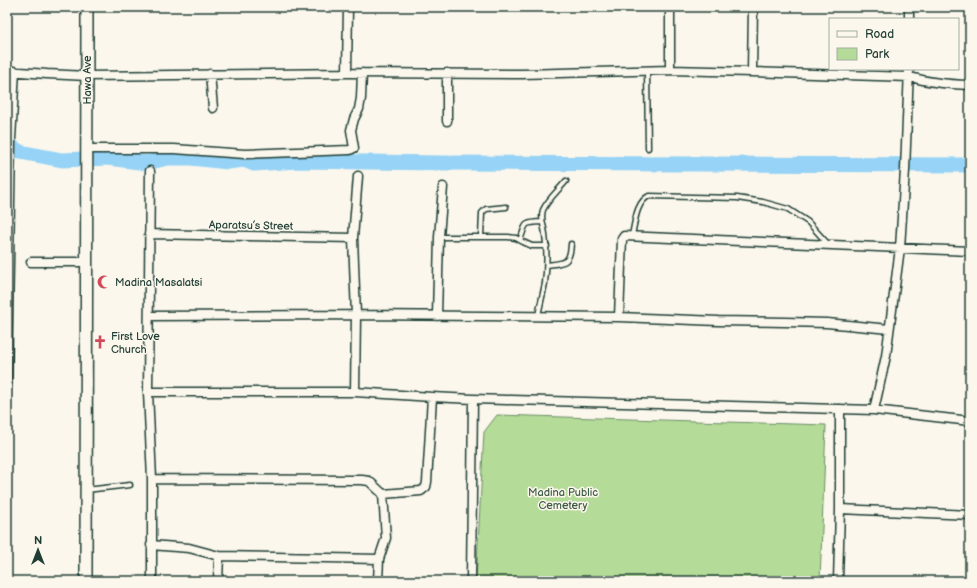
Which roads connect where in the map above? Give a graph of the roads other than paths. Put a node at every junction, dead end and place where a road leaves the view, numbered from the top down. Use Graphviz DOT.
graph roads {
  1 [pos="87,7"];
  2 [pos="348,7"];
  3 [pos="670,7"];
  4 [pos="753,7"];
  5 [pos="909,7"];
  6 [pos="909,18"];
  7 [pos="670,70"];
  8 [pos="11,71"];
  9 [pos="647,71"];
  10 [pos="752,72"];
  11 [pos="347,73"];
  12 [pos="362,73"];
  13 [pos="909,73"];
  14 [pos="210,74"];
  15 [pos="447,74"];
  16 [pos="87,76"];
  17 [pos="970,84"];
  18 [pos="213,108"];
  19 [pos="447,120"];
  20 [pos="648,148"];
  21 [pos="87,155"];
  22 [pos="9,157"];
  23 [pos="150,171"];
  24 [pos="358,176"];
  25 [pos="566,181"];
  26 [pos="443,187"];
  27 [pos="506,207"];
  28 [pos="542,222"];
  29 [pos="149,234"];
  30 [pos="632,236"];
  31 [pos="439,237"];
  32 [pos="481,237"];
  33 [pos="353,238"];
  34 [pos="520,240"];
  35 [pos="571,244"];
  36 [pos="829,245"];
  37 [pos="547,246"];
  38 [pos="900,248"];
  39 [pos="970,252"];
  40 [pos="31,262"];
  41 [pos="87,262"];
  42 [pos="547,265"];
  43 [pos="8,292"];
  44 [pos="356,315"];
  45 [pos="149,316"];
  46 [pos="437,316"];
  47 [pos="538,317"];
  48 [pos="618,317"];
  49 [pos="889,329"];
  50 [pos="7,385"];
  51 [pos="148,392"];
  52 [pos="355,392"];
  53 [pos="432,398"];
  54 [pos="473,399"];
  55 [pos="840,409"];
  56 [pos="874,410"];
  57 [pos="970,421"];
  58 [pos="152,479"];
  59 [pos="130,485"];
  60 [pos="86,490"];
  61 [pos="383,494"];
  62 [pos="840,509"];
  63 [pos="970,515"];
  64 [pos="151,546"];
  65 [pos="219,556"];
  66 [pos="379,559"];
  67 [pos="86,581"];
  68 [pos="152,581"];
  69 [pos="218,581"];
  70 [pos="378,581"];
  71 [pos="471,581"];
  72 [pos="838,581"];
  1 -- 16 [label="street, Hawa Ave"];
  2 -- 11 [label="street"];
  3 -- 7 [label="street"];
  4 -- 10 [label="street"];
  5 -- 6 [label="street"];
  7 -- 9 [label="street"];
  7 -- 10 [label="street"];
  8 -- 16 [label="street"];
  8 -- 22 [label="street"];
  9 -- 15 [label="street"];
  9 -- 20 [label="lane"];
  10 -- 13 [label="street"];
  11 -- 12 [label="street"];
  11 -- 14 [label="street"];
  12 -- 15 [label="street"];
  12 -- 21 [label="street"];
  13 -- 17 [label="street"];
  13 -- 38 [label="street"];
  14 -- 16 [label="street"];
  14 -- 18 [label="street"];
  15 -- 19 [label="street"];
  16 -- 21 [label="street, Hawa Ave"];
  21 -- 41 [label="street, Hawa Ave"];
  22 -- 43 [label="street"];
  23 -- 29 [label="street"];
  24 -- 33 [label="street"];
  25 -- 28 [label="lane"];
  26 -- 31 [label="street"];
  27 -- 32 [label="lane"];
  28 -- 34 [label="lane"];
  28 -- 37 [label="lane"];
  29 -- 33 [label="street, Aparatsu’s Street"];
  29 -- 45 [label="street"];
  30 -- 36 [label="street"];
  30 -- 36 [label="lane"];
  30 -- 48 [label="street"];
  31 -- 32 [label="lane"];
  31 -- 46 [label="street"];
  32 -- 34 [label="lane"];
  33 -- 44 [label="street"];
  34 -- 37 [label="lane"];
  35 -- 42 [label="lane"];
  36 -- 38 [label="street"];
  37 -- 42 [label="lane"];
  38 -- 39 [label="street"];
  38 -- 49 [label="street"];
  40 -- 41 [label="street"];
  41 -- 60 [label="street, Hawa Ave"];
  42 -- 47 [label="lane"];
  43 -- 50 [label="street"];
  44 -- 45 [label="street"];
  44 -- 46 [label="street"];
  44 -- 52 [label="street"];
  45 -- 51 [label="street"];
  46 -- 47 [label="street"];
  47 -- 48 [label="street"];
  48 -- 49 [label="street"];
  49 -- 56 [label="street"];
  51 -- 52 [label="street"];
  51 -- 58 [label="street"];
  52 -- 53 [label="street"];
  53 -- 54 [label="street"];
  53 -- 61 [label="street"];
  54 -- 55 [label="street"];
  54 -- 71 [label="street"];
  55 -- 56 [label="street"];
  55 -- 62 [label="street"];
  56 -- 57 [label="street"];
  58 -- 61 [label="street"];
  58 -- 64 [label="street"];
  59 -- 60 [label="lane"];
  60 -- 67 [label="street, Hawa Ave"];
  61 -- 66 [label="street"];
  62 -- 63 [label="street"];
  62 -- 72 [label="street"];
  64 -- 65 [label="street"];
  64 -- 68 [label="street"];
  65 -- 66 [label="street"];
  65 -- 69 [label="street"];
  66 -- 70 [label="street"];
}
